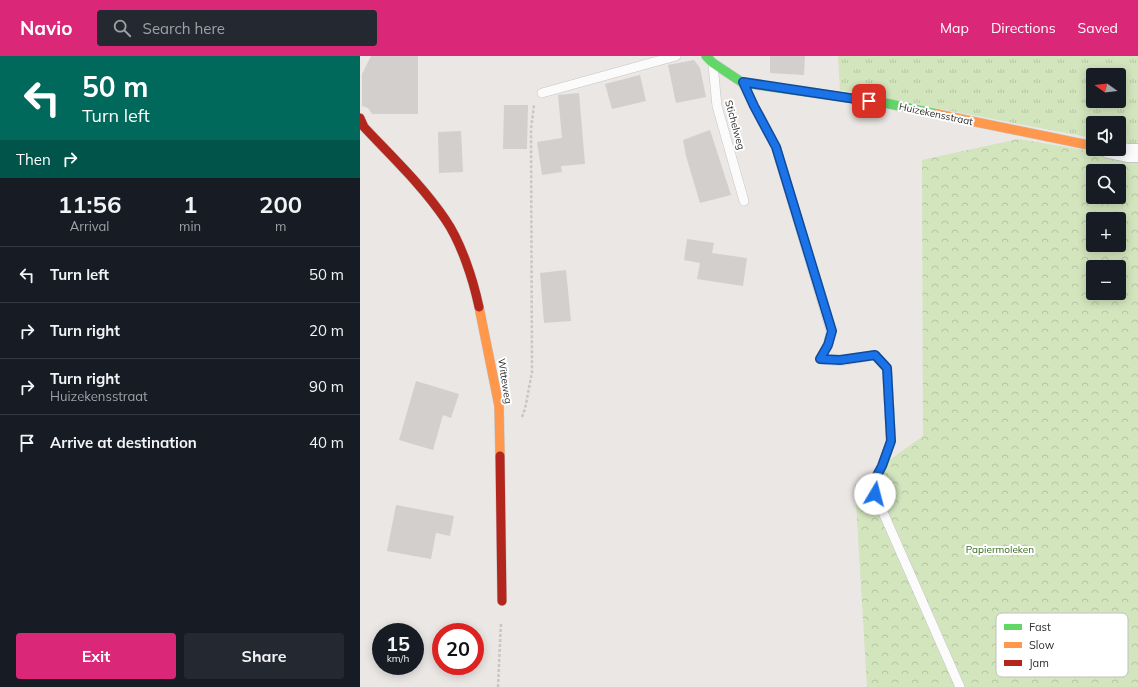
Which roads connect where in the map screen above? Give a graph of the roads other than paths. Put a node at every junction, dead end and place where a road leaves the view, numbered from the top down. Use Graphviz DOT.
graph roads {
  1 [pos="676,56"];
  2 [pos="710,60"];
  3 [pos="743,82"];
  4 [pos="542,93"];
  5 [pos="360,118"];
  6 [pos="1086,145"];
  7 [pos="1126,153"];
  8 [pos="1138,153"];
  9 [pos="744,201"];
  10 [pos="502,601"];
  11 [pos="960,687"];
  1 -- 4 [label="lane"];
  2 -- 3 [label="street, Huizekensstraat"];
  2 -- 9 [label="lane, Stichelweg"];
  3 -- 6 [label="street, Huizekensstraat"];
  3 -- 11 [label="lane"];
  5 -- 10 [label="street, Witteweg"];
  7 -- 8 [label="street"];
}
